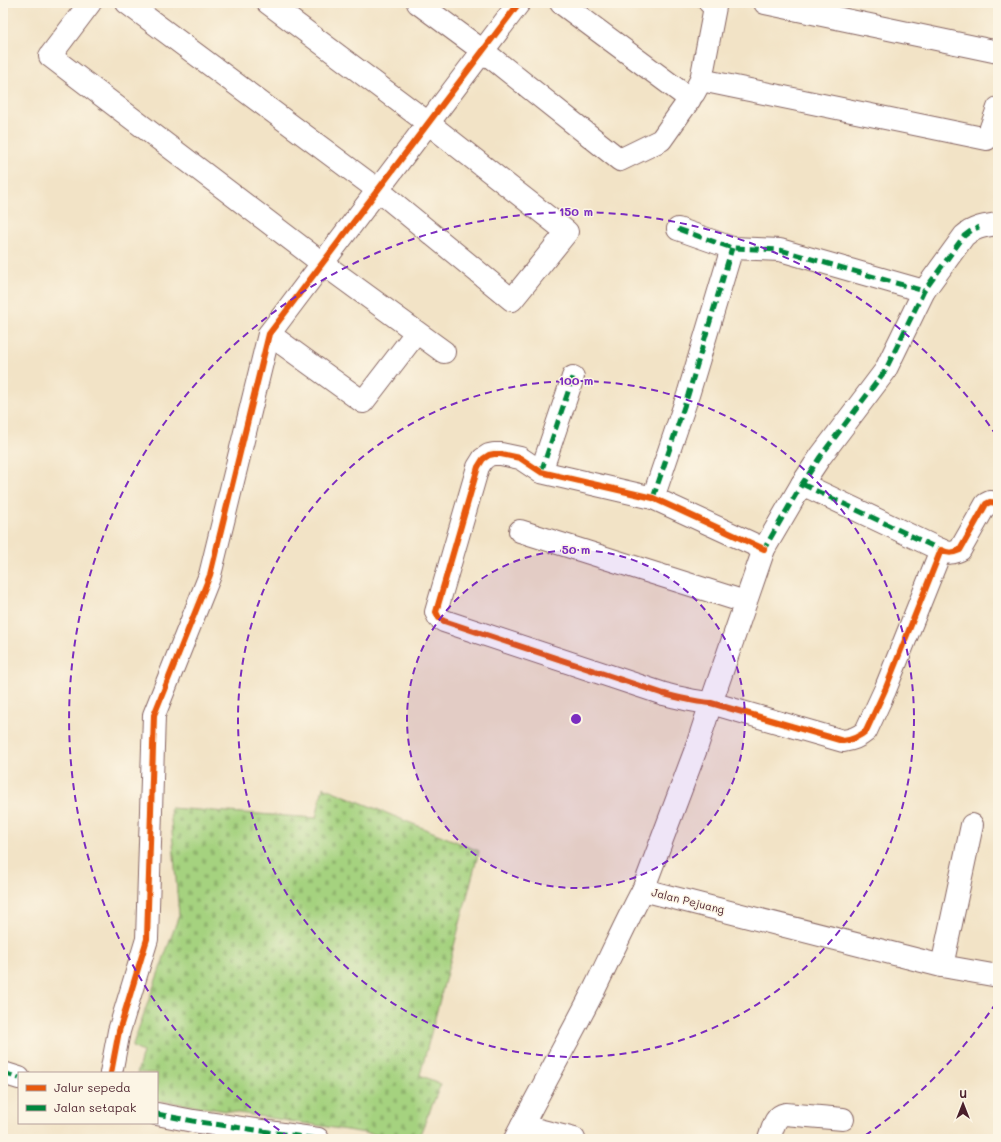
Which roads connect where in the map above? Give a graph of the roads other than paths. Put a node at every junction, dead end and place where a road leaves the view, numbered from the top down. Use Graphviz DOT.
graph roads {
  1 [pos="90,3"];
  2 [pos="127,3"];
  3 [pos="268,3"];
  4 [pos="418,3"];
  5 [pos="519,3"];
  6 [pos="561,3"];
  7 [pos="765,3"];
  8 [pos="713,4"];
  9 [pos="483,51"];
  10 [pos="998,52"];
  11 [pos="701,80"];
  12 [pos="690,99"];
  13 [pos="998,108"];
  14 [pos="428,123"];
  15 [pos="378,190"];
  16 [pos="998,224"];
  17 [pos="678,228"];
  18 [pos="732,248"];
  19 [pos="322,263"];
  20 [pos="924,291"];
  21 [pos="269,334"];
  22 [pos="413,337"];
  23 [pos="444,352"];
  24 [pos="573,377"];
  25 [pos="541,472"];
  26 [pos="802,484"];
  27 [pos="653,498"];
  28 [pos="998,503"];
  29 [pos="520,531"];
  30 [pos="764,549"];
  31 [pos="941,550"];
  32 [pos="745,602"];
  33 [pos="711,703"];
  34 [pos="972,825"];
  35 [pos="644,890"];
  36 [pos="942,966"];
  37 [pos="998,976"];
  38 [pos="111,1072"];
  39 [pos="3,1073"];
  40 [pos="18,1078"];
  41 [pos="158,1114"];
  42 [pos="843,1119"];
  43 [pos="518,1133"];
  44 [pos="266,1135"];
  45 [pos="318,1139"];
  46 [pos="574,1139"];
  47 [pos="769,1139"];
  1 -- 19 [label="street"];
  2 -- 15 [label="street"];
  3 -- 14 [label="street"];
  4 -- 9 [label="street"];
  5 -- 9 [label="street"];
  6 -- 12 [label="street"];
  7 -- 10 [label="street"];
  8 -- 11 [label="street"];
  9 -- 12 [label="street"];
  9 -- 14 [label="street"];
  11 -- 12 [label="street"];
  11 -- 13 [label="street"];
  14 -- 15 [label="street"];
  14 -- 15 [label="street"];
  15 -- 19 [label="street"];
  16 -- 20 [label="street"];
  17 -- 18 [label="street"];
  18 -- 20 [label="street"];
  18 -- 27 [label="street"];
  19 -- 21 [label="street"];
  19 -- 23 [label="street"];
  20 -- 26 [label="street"];
  21 -- 22 [label="street"];
  21 -- 38 [label="street"];
  24 -- 25 [label="street"];
  25 -- 27 [label="street"];
  25 -- 33 [label="street"];
  26 -- 30 [label="street"];
  26 -- 31 [label="street"];
  27 -- 30 [label="street"];
  28 -- 31 [label="street"];
  29 -- 32 [label="street"];
  30 -- 32 [label="street"];
  31 -- 33 [label="street"];
  32 -- 33 [label="street"];
  33 -- 35 [label="street"];
  34 -- 36 [label="street"];
  35 -- 36 [label="street, Jalan Pejuang"];
  35 -- 43 [label="street, Jalan Pejuang"];
  36 -- 37 [label="street, Jalan Pejuang"];
  39 -- 40 [label="street"];
  41 -- 44 [label="street"];
  42 -- 47 [label="street"];
  43 -- 46 [label="street, Jalan Pejuang"];
  44 -- 45 [label="street"];
}
